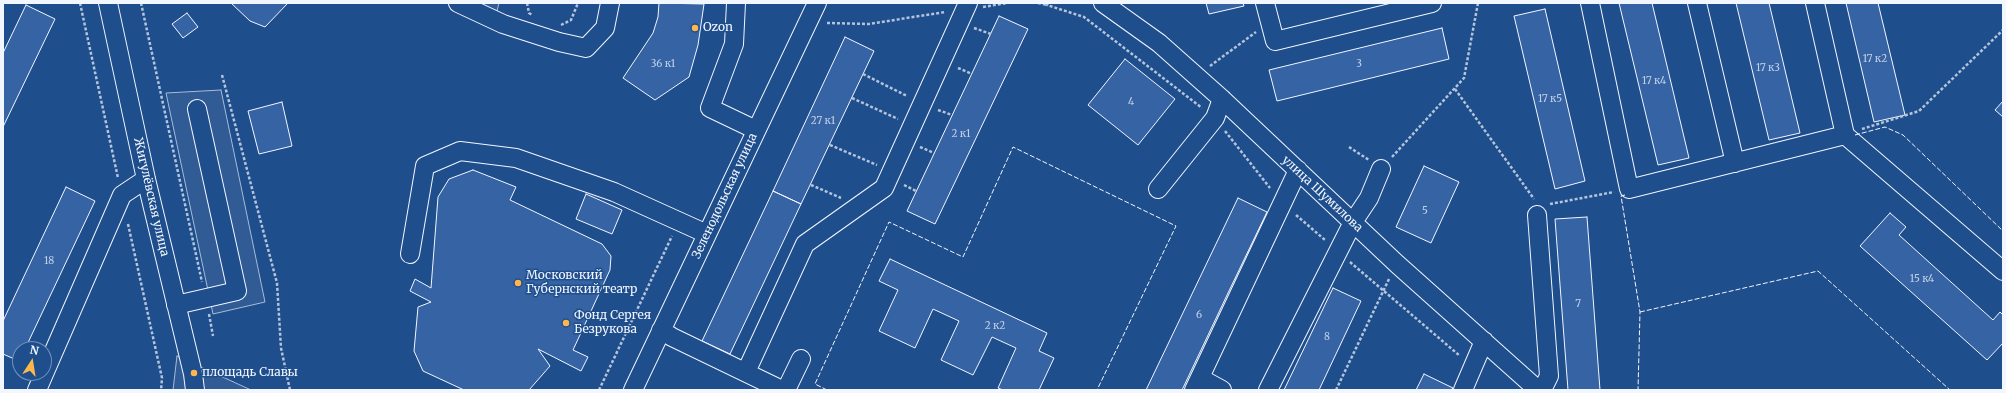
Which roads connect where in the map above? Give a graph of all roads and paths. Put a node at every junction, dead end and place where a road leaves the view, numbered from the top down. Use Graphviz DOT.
graph roads {
  1 [pos="108,3"];
  2 [pos="141,3"];
  3 [pos="458,3"];
  4 [pos="527,3"];
  5 [pos="578,3"];
  6 [pos="610,3"];
  7 [pos="736,3"];
  8 [pos="817,3"];
  9 [pos="1007,3"];
  10 [pos="1038,3"];
  11 [pos="1102,3"];
  12 [pos="1265,3"];
  13 [pos="1432,3"];
  14 [pos="1478,3"];
  15 [pos="1590,3"];
  16 [pos="1698,3"];
  17 [pos="1815,3"];
  18 [pos="1048,4"];
  19 [pos="966,6"];
  20 [pos="534,17"];
  21 [pos="1270,22"];
  22 [pos="826,23"];
  23 [pos="560,25"];
  24 [pos="2003,30"];
  25 [pos="1206,68"];
  26 [pos="863,74"];
  27 [pos="222,75"];
  28 [pos="1455,89"];
  29 [pos="852,98"];
  30 [pos="1222,99"];
  31 [pos="922,104"];
  32 [pos="197,109"];
  33 [pos="1215,118"];
  34 [pos="912,125"];
  35 [pos="756,130"];
  36 [pos="1845,135"];
  37 [pos="830,144"];
  38 [pos="1349,147"];
  39 [pos="1735,163"];
  40 [pos="1381,169"];
  41 [pos="1298,170"];
  42 [pos="891,172"];
  43 [pos="146,179"];
  44 [pos="810,185"];
  45 [pos="1158,189"];
  46 [pos="1629,189"];
  47 [pos="1282,203"];
  48 [pos="859,206"];
  49 [pos="1540,206"];
  50 [pos="679,221"];
  51 [pos="1353,222"];
  52 [pos="707,234"];
  53 [pos="1338,252"];
  54 [pos="410,254"];
  55 [pos="1397,264"];
  56 [pos="2003,271"];
  57 [pos="1382,291"];
  58 [pos="206,300"];
  59 [pos="176,305"];
  60 [pos="661,330"];
  61 [pos="213,336"];
  62 [pos="1484,342"];
  63 [pos="801,359"];
  64 [pos="1474,367"];
  65 [pos="746,372"];
  66 [pos="1197,384"];
  67 [pos="37,390"];
  68 [pos="195,390"];
  69 [pos="290,390"];
  70 [pos="600,390"];
  71 [pos="633,390"];
  72 [pos="782,390"];
  73 [pos="786,390"];
  74 [pos="1222,390"];
  75 [pos="1268,390"];
  76 [pos="1336,390"];
  77 [pos="1463,390"];
  78 [pos="1538,390"];
  79 [pos="1542,390"];
  1 -- 43 [label="street, Жигулёвская улица"];
  2 -- 58 [label="path"];
  3 -- 6 [label="street"];
  4 -- 20 [label="path"];
  5 -- 23 [label="path"];
  7 -- 35 [label="street"];
  8 -- 35 [label="street, Зеленодольская улица"];
  9 -- 19 [label="path"];
  10 -- 18 [label="path"];
  11 -- 30 [label="street, улица Шумилова"];
  12 -- 21 [label="street"];
  13 -- 21 [label="street"];
  14 -- 28 [label="path"];
  15 -- 46 [label="street"];
  16 -- 39 [label="street"];
  17 -- 36 [label="street"];
  18 -- 33 [label="path"];
  19 -- 22 [label="path"];
  19 -- 31 [label="street"];
  21 -- 25 [label="path"];
  24 -- 36 [label="path"];
  26 -- 31 [label="path"];
  27 -- 69 [label="path"];
  28 -- 40 [label="path"];
  28 -- 49 [label="path"];
  29 -- 34 [label="path"];
  30 -- 33 [label="street"];
  30 -- 41 [label="street, улица Шумилова"];
  31 -- 34 [label="street"];
  32 -- 58 [label="street"];
  33 -- 45 [label="street"];
  33 -- 47 [label="path"];
  34 -- 42 [label="street"];
  35 -- 52 [label="street, Зеленодольская улица"];
  36 -- 39 [label="street"];
  36 -- 56 [label="street"];
  37 -- 42 [label="path"];
  38 -- 40 [label="path"];
  39 -- 46 [label="street"];
  40 -- 51 [label="street"];
  41 -- 47 [label="street"];
  41 -- 51 [label="street, улица Шумилова"];
  42 -- 48 [label="street"];
  43 -- 59 [label="street, Жигулёвская улица"];
  43 -- 67 [label="street"];
  44 -- 48 [label="path"];
  46 -- 49 [label="path"];
  47 -- 53 [label="path"];
  47 -- 66 [label="street"];
  48 -- 65 [label="street"];
  49 -- 79 [label="street"];
  50 -- 52 [label="street"];
  50 -- 54 [label="street"];
  50 -- 70 [label="path"];
  51 -- 53 [label="street"];
  51 -- 55 [label="street, улица Шумилова"];
  52 -- 60 [label="street, Зеленодольская улица"];
  53 -- 57 [label="path"];
  53 -- 75 [label="street"];
  55 -- 57 [label="path"];
  55 -- 62 [label="street, улица Шумилова"];
  57 -- 64 [label="path"];
  57 -- 76 [label="path"];
  58 -- 59 [label="street"];
  58 -- 61 [label="path"];
  59 -- 68 [label="street, Жигулёвская улица"];
  60 -- 65 [label="street"];
  60 -- 71 [label="street, Зеленодольская улица"];
  62 -- 64 [label="street"];
  62 -- 78 [label="street, улица Шумилова"];
  63 -- 73 [label="street"];
  64 -- 77 [label="street"];
  65 -- 72 [label="street"];
  66 -- 74 [label="street"];
}
